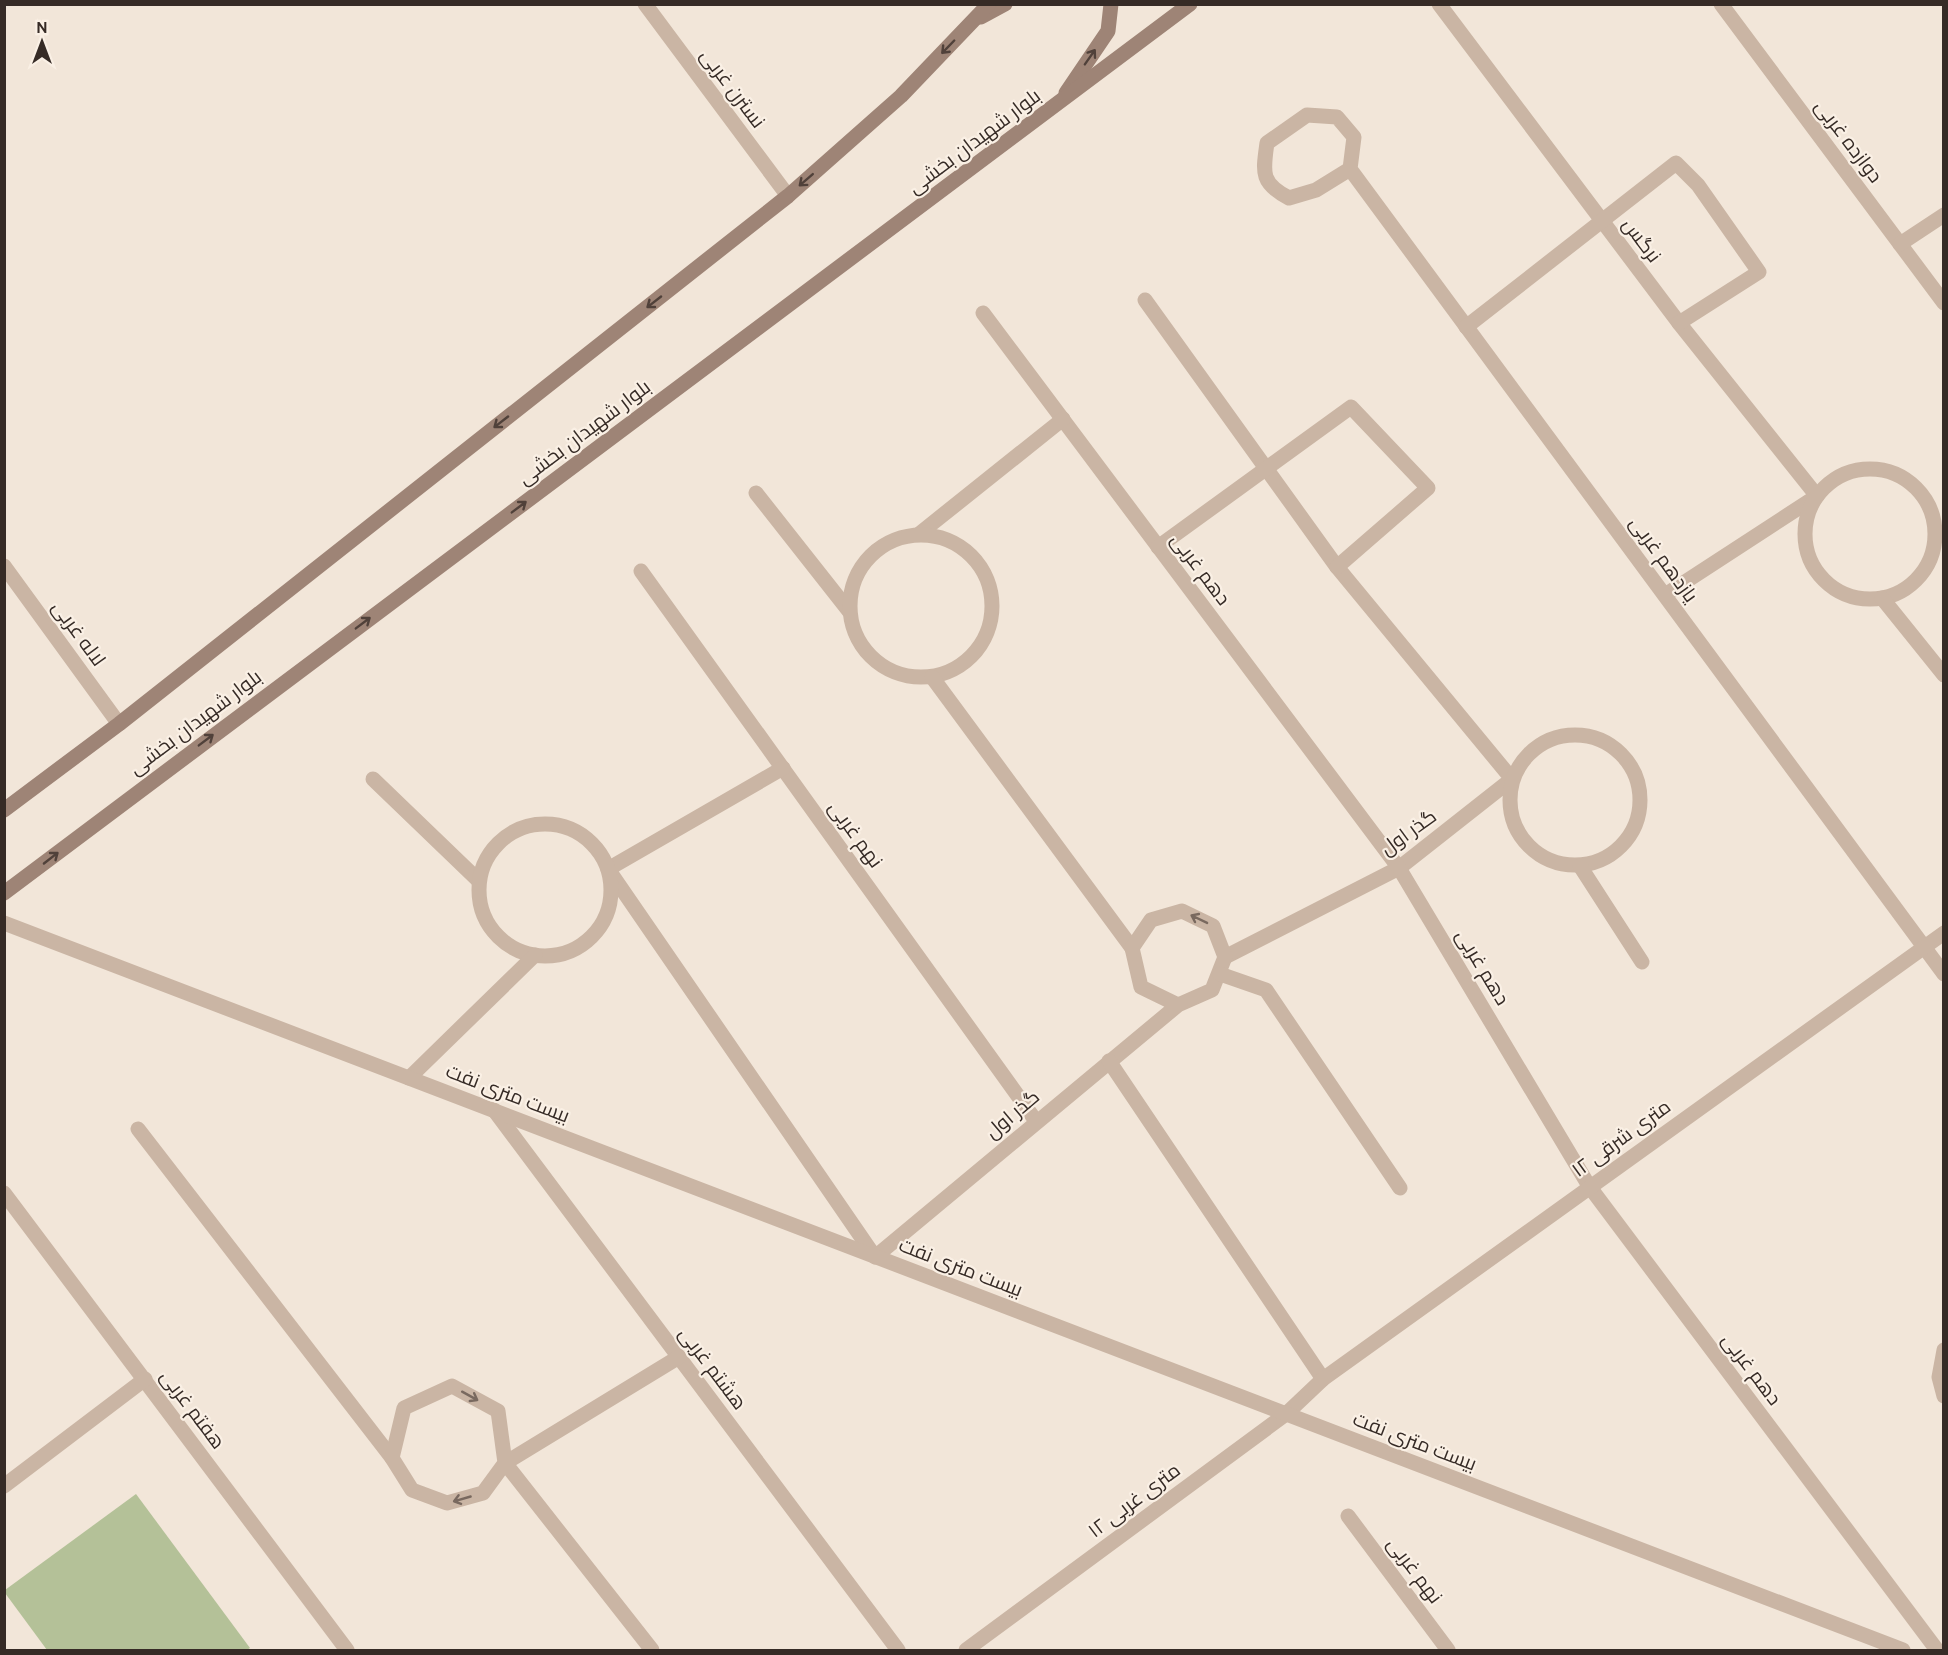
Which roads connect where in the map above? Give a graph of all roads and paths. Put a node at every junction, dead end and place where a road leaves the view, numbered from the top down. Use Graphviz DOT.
graph roads {
  1 [pos="645,4"];
  2 [pos="989,4"];
  3 [pos="1005,4"];
  4 [pos="1111,4"];
  5 [pos="1190,4"];
  6 [pos="1439,4"];
  7 [pos="1721,4"];
  8 [pos="974,20"];
  9 [pos="1057,105"];
  10 [pos="1350,169"];
  11 [pos="788,196"];
  12 [pos="1944,215"];
  13 [pos="1602,221"];
  14 [pos="1900,244"];
  15 [pos="1145,300"];
  16 [pos="1944,303"];
  17 [pos="983,313"];
  18 [pos="1679,323"];
  19 [pos="1467,327"];
  20 [pos="1063,419"];
  21 [pos="1267,467"];
  22 [pos="756,493"];
  23 [pos="1817,496"];
  24 [pos="919,534"];
  25 [pos="1158,547"];
  26 [pos="4,566"];
  27 [pos="1338,567"];
  28 [pos="641,571"];
  29 [pos="1665,595"];
  30 [pos="1882,598"];
  31 [pos="849,611"];
  32 [pos="1944,675"];
  33 [pos="932,677"];
  34 [pos="118,724"];
  35 [pos="783,768"];
  36 [pos="374,779"];
  37 [pos="1512,779"];
  38 [pos="4,810"];
  39 [pos="1580,866"];
  40 [pos="1399,868"];
  41 [pos="608,869"];
  42 [pos="479,881"];
  43 [pos="4,893"];
  44 [pos="4,923"];
  45 [pos="1944,933"];
  46 [pos="1924,947"];
  47 [pos="1132,948"];
  48 [pos="535,955"];
  49 [pos="1225,957"];
  50 [pos="1642,962"];
  51 [pos="1220,974"];
  52 [pos="1944,974"];
  53 [pos="1178,1005"];
  54 [pos="1109,1061"];
  55 [pos="409,1078"];
  56 [pos="494,1110"];
  57 [pos="1036,1121"];
  58 [pos="138,1129"];
  59 [pos="1589,1186"];
  60 [pos="1400,1188"];
  61 [pos="4,1193"];
  62 [pos="875,1257"];
  63 [pos="1944,1350"];
  64 [pos="679,1357"];
  65 [pos="145,1379"];
  66 [pos="1323,1379"];
  67 [pos="1944,1396"];
  68 [pos="1286,1414"];
  69 [pos="392,1458"];
  70 [pos="505,1463"];
  71 [pos="4,1486"];
  72 [pos="1348,1516"];
  73 [pos="347,1650"];
  74 [pos="652,1650"];
  75 [pos="898,1650"];
  76 [pos="966,1650"];
  77 [pos="1448,1650"];
  78 [pos="1903,1650"];
  79 [pos="1937,1650"];
  1 -- 11 [label="street, نسترن غربی"];
  2 -- 8 [label="main road"];
  3 -- 8 [label="main road"];
  9 -- 4 [label="main road, one-way"];
  5 -- 9 [label="main road, بلوار شهیدان بخشی"];
  6 -- 13 [label="street, نرگس"];
  7 -- 14 [label="street, دوازده غربی"];
  8 -- 11 [label="main road, one-way"];
  43 -- 9 [label="main road, بلوار شهیدان بخشی, one-way"];
  10 -- 10 [label="street"];
  10 -- 19 [label="street, یازدهم غربی"];
  11 -- 34 [label="main road, one-way"];
  12 -- 14 [label="street"];
  13 -- 18 [label="street, نرگس"];
  13 -- 18 [label="street"];
  13 -- 19 [label="street"];
  14 -- 16 [label="street, دوازده غربی"];
  15 -- 21 [label="street"];
  17 -- 20 [label="street, دهم غربی"];
  18 -- 23 [label="street, نرگس"];
  19 -- 29 [label="street, یازدهم غربی"];
  20 -- 24 [label="street"];
  20 -- 25 [label="street, دهم غربی"];
  21 -- 25 [label="street"];
  21 -- 27 [label="street"];
  21 -- 27 [label="street"];
  22 -- 31 [label="street"];
  23 -- 29 [label="street"];
  23 -- 30 [label="street"];
  23 -- 30 [label="street"];
  24 -- 31 [label="street"];
  24 -- 33 [label="street"];
  25 -- 40 [label="street, دهم غربی"];
  26 -- 34 [label="street, لاله غربی"];
  27 -- 37 [label="street"];
  28 -- 35 [label="street, نهم غربی"];
  29 -- 46 [label="street, یازدهم غربی"];
  30 -- 32 [label="street"];
  31 -- 33 [label="street"];
  33 -- 47 [label="street"];
  34 -- 38 [label="main road"];
  35 -- 41 [label="street"];
  35 -- 57 [label="street, نهم غربی"];
  36 -- 42 [label="street"];
  37 -- 39 [label="street, گذر اول"];
  37 -- 39 [label="street, گذر اول"];
  37 -- 40 [label="street, گذر اول"];
  39 -- 50 [label="street"];
  40 -- 49 [label="street, گذر اول"];
  40 -- 59 [label="street, دهم غربی"];
  41 -- 42 [label="street"];
  41 -- 48 [label="street"];
  41 -- 62 [label="street"];
  42 -- 48 [label="street"];
  44 -- 55 [label="street, بیست متری نفت"];
  45 -- 46 [label="street, ۱۲ متری شرقی"];
  46 -- 52 [label="street, یازدهم غربی"];
  46 -- 59 [label="street, ۱۲ متری شرقی"];
  49 -- 47 [label="street, one-way"];
  47 -- 53 [label="street"];
  48 -- 55 [label="street"];
  49 -- 51 [label="street"];
  51 -- 53 [label="street"];
  51 -- 60 [label="street"];
  53 -- 54 [label="street, گذر اول"];
  54 -- 57 [label="street, گذر اول"];
  54 -- 66 [label="street"];
  55 -- 56 [label="street, بیست متری نفت"];
  56 -- 62 [label="street, بیست متری نفت"];
  56 -- 64 [label="street, هشتم غربی"];
  57 -- 62 [label="street, گذر اول"];
  58 -- 69 [label="street"];
  59 -- 66 [label="street, ۱۲ متری شرقی"];
  59 -- 79 [label="street, دهم غربی"];
  61 -- 65 [label="street, هفتم غربی"];
  62 -- 68 [label="street, بیست متری نفت"];
  63 -- 67 [label="street"];
  64 -- 70 [label="street"];
  64 -- 75 [label="street, هشتم غربی"];
  65 -- 71 [label="street"];
  65 -- 73 [label="street, هفتم غربی"];
  66 -- 68 [label="street, ۱۲ متری غربی"];
  68 -- 76 [label="street, ۱۲ متری غربی"];
  68 -- 78 [label="street, بیست متری نفت"];
  70 -- 69 [label="street, one-way"];
  69 -- 70 [label="street, one-way"];
  70 -- 74 [label="street"];
  72 -- 77 [label="street, نهم غربی"];
}
